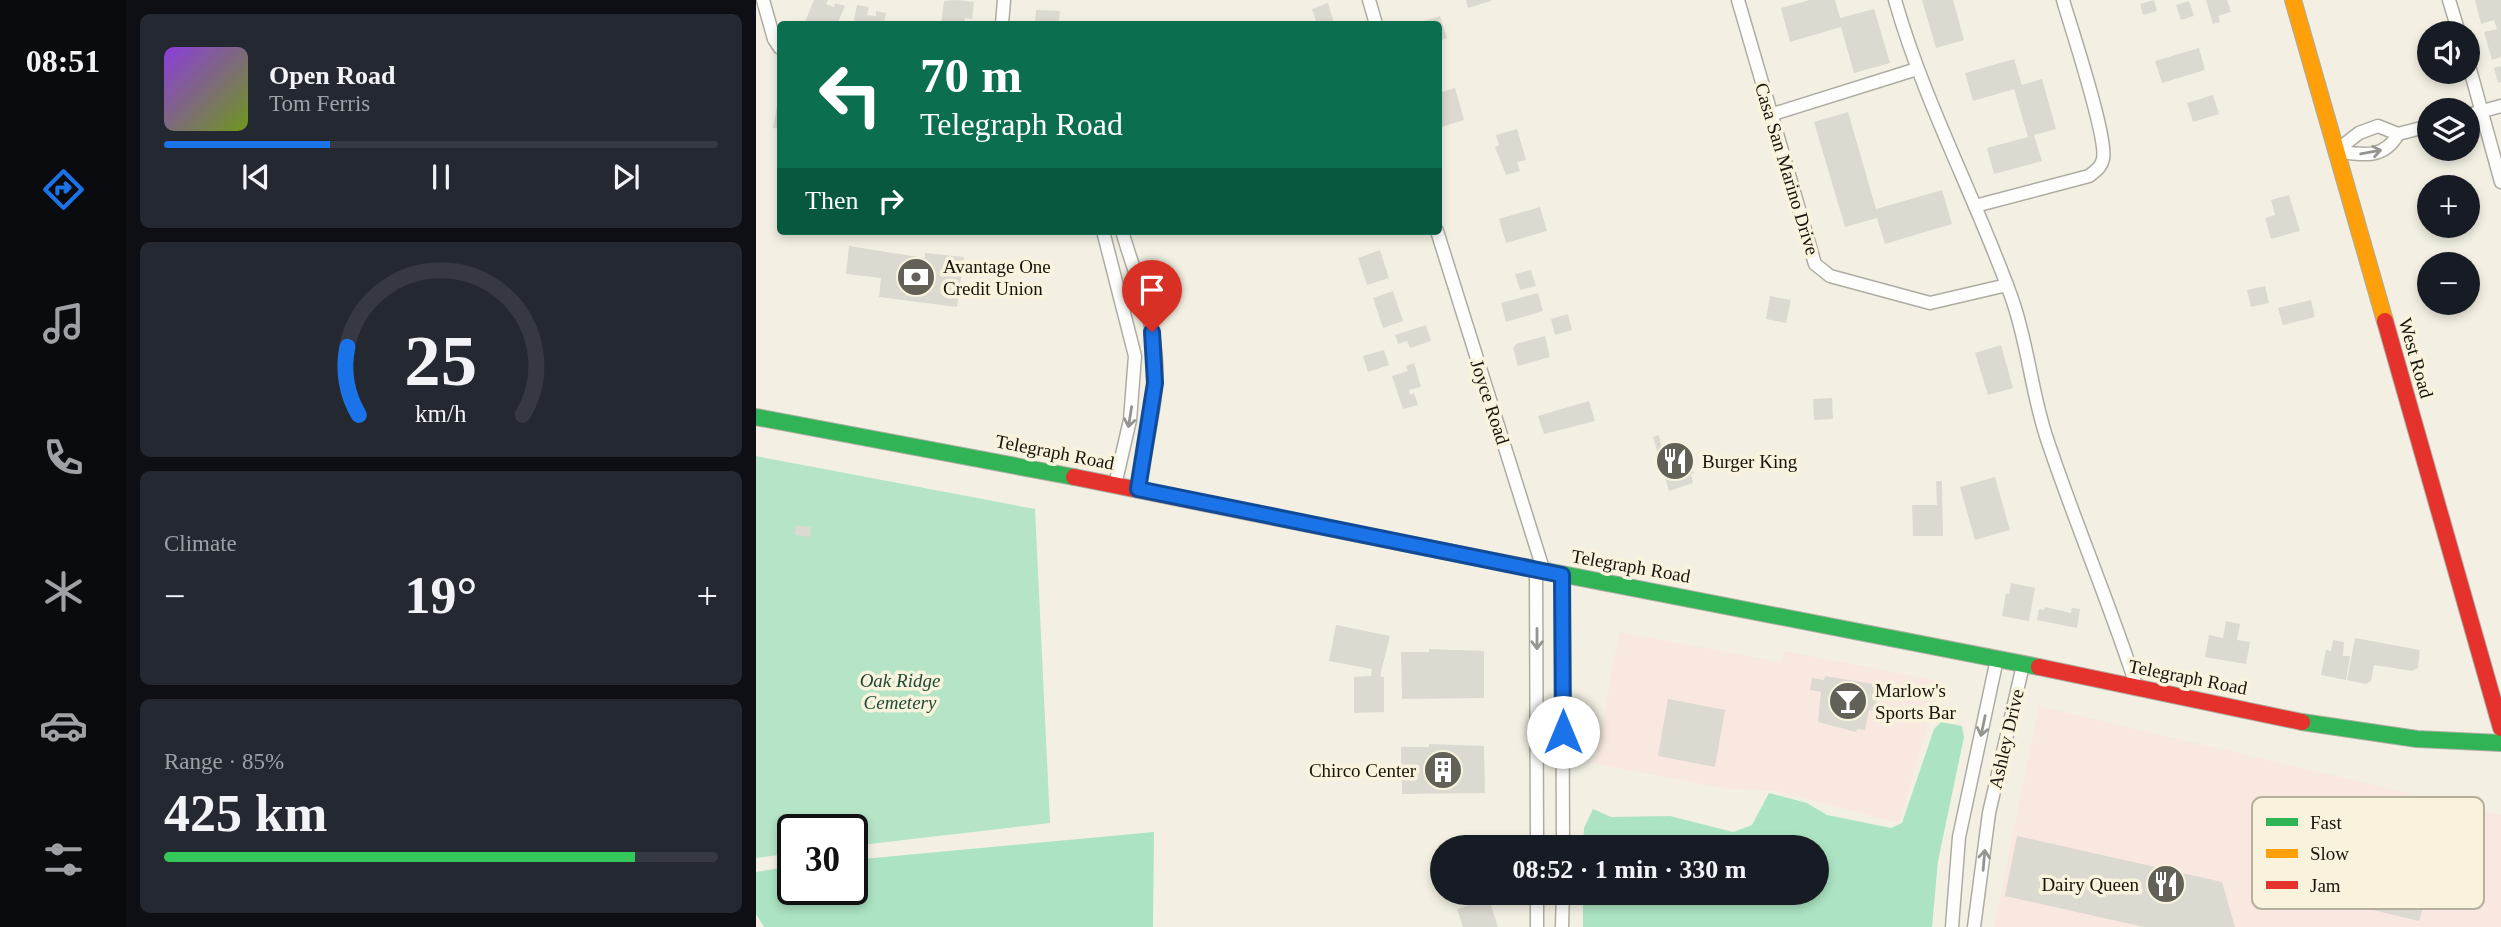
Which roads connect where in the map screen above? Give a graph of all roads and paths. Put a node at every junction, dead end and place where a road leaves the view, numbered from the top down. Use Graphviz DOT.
graph roads {
  1 [pos="763,0"];
  2 [pos="1004,0"];
  3 [pos="1369,0"];
  4 [pos="1738,0"];
  5 [pos="1895,0"];
  6 [pos="2063,0"];
  7 [pos="2293,0"];
  8 [pos="2449,0"];
  9 [pos="1002,21"];
  10 [pos="1376,21"];
  11 [pos="2455,21"];
  12 [pos="777,44"];
  13 [pos="1917,69"];
  14 [pos="2474,84"];
  15 [pos="2501,106"];
  16 [pos="2482,111"];
  17 [pos="1770,115"];
  18 [pos="2417,129"];
  19 [pos="2398,134"];
  20 [pos="2336,151"];
  21 [pos="2501,182"];
  22 [pos="1976,206"];
  23 [pos="1105,235"];
  24 [pos="1123,235"];
  25 [pos="1438,235"];
  26 [pos="2007,285"];
  27 [pos="1135,382"];
  28 [pos="1155,383"];
  29 [pos="756,417"];
  30 [pos="1115,485"];
  31 [pos="1138,489"];
  32 [pos="1540,571"];
  33 [pos="1562,575"];
  34 [pos="1997,659"];
  35 [pos="2023,664"];
  36 [pos="2137,688"];
  37 [pos="2501,728"];
  38 [pos="2501,744"];
  39 [pos="1537,757"];
  40 [pos="1563,758"];
  41 [pos="1966,808"];
  42 [pos="1989,813"];
  43 [pos="1537,835"];
  44 [pos="1563,835"];
  45 [pos="1537,905"];
  46 [pos="1563,905"];
  47 [pos="1537,927"];
  48 [pos="1563,927"];
  49 [pos="1952,927"];
  50 [pos="1974,927"];
  1 -- 12 [label="street"];
  2 -- 9 [label="street"];
  3 -- 10 [label="street"];
  4 -- 17 [label="street, Casa San Marino Drive"];
  5 -- 13 [label="street"];
  6 -- 22 [label="street"];
  7 -- 20 [label="main road, West Road"];
  8 -- 11 [label="street"];
  13 -- 17 [label="street"];
  13 -- 22 [label="street"];
  14 -- 16 [label="street"];
  15 -- 16 [label="street"];
  16 -- 21 [label="street"];
  17 -- 26 [label="street, Casa San Marino Drive"];
  18 -- 19 [label="street"];
  19 -- 20 [label="street"];
  20 -- 19 [label="street, one-way"];
  20 -- 37 [label="main road, West Road"];
  22 -- 26 [label="street"];
  23 -- 27 [label="street"];
  24 -- 28 [label="street"];
  25 -- 32 [label="street, Joyce Road"];
  26 -- 36 [label="street"];
  27 -- 28 [label="street"];
  27 -- 30 [label="street, one-way"];
  28 -- 31 [label="street"];
  29 -- 30 [label="main road, Telegraph Road"];
  30 -- 31 [label="main road, Telegraph Road"];
  31 -- 32 [label="main road, Telegraph Road"];
  32 -- 33 [label="main road, Telegraph Road"];
  32 -- 39 [label="street, Joyce Road, one-way"];
  33 -- 34 [label="main road, Telegraph Road"];
  33 -- 40 [label="street"];
  34 -- 35 [label="main road, Telegraph Road"];
  34 -- 41 [label="street, Ashley Drive, one-way"];
  35 -- 36 [label="main road, Telegraph Road"];
  35 -- 42 [label="street, Ashley Drive"];
  36 -- 38 [label="main road, Telegraph Road"];
  39 -- 40 [label="street"];
  39 -- 43 [label="street, Joyce Road"];
  40 -- 44 [label="street"];
  41 -- 42 [label="street, Ashley Drive"];
  41 -- 49 [label="street, Ashley Drive"];
  50 -- 42 [label="street, Ashley Drive, one-way"];
  45 -- 47 [label="street"];
  46 -- 48 [label="street"];
}
